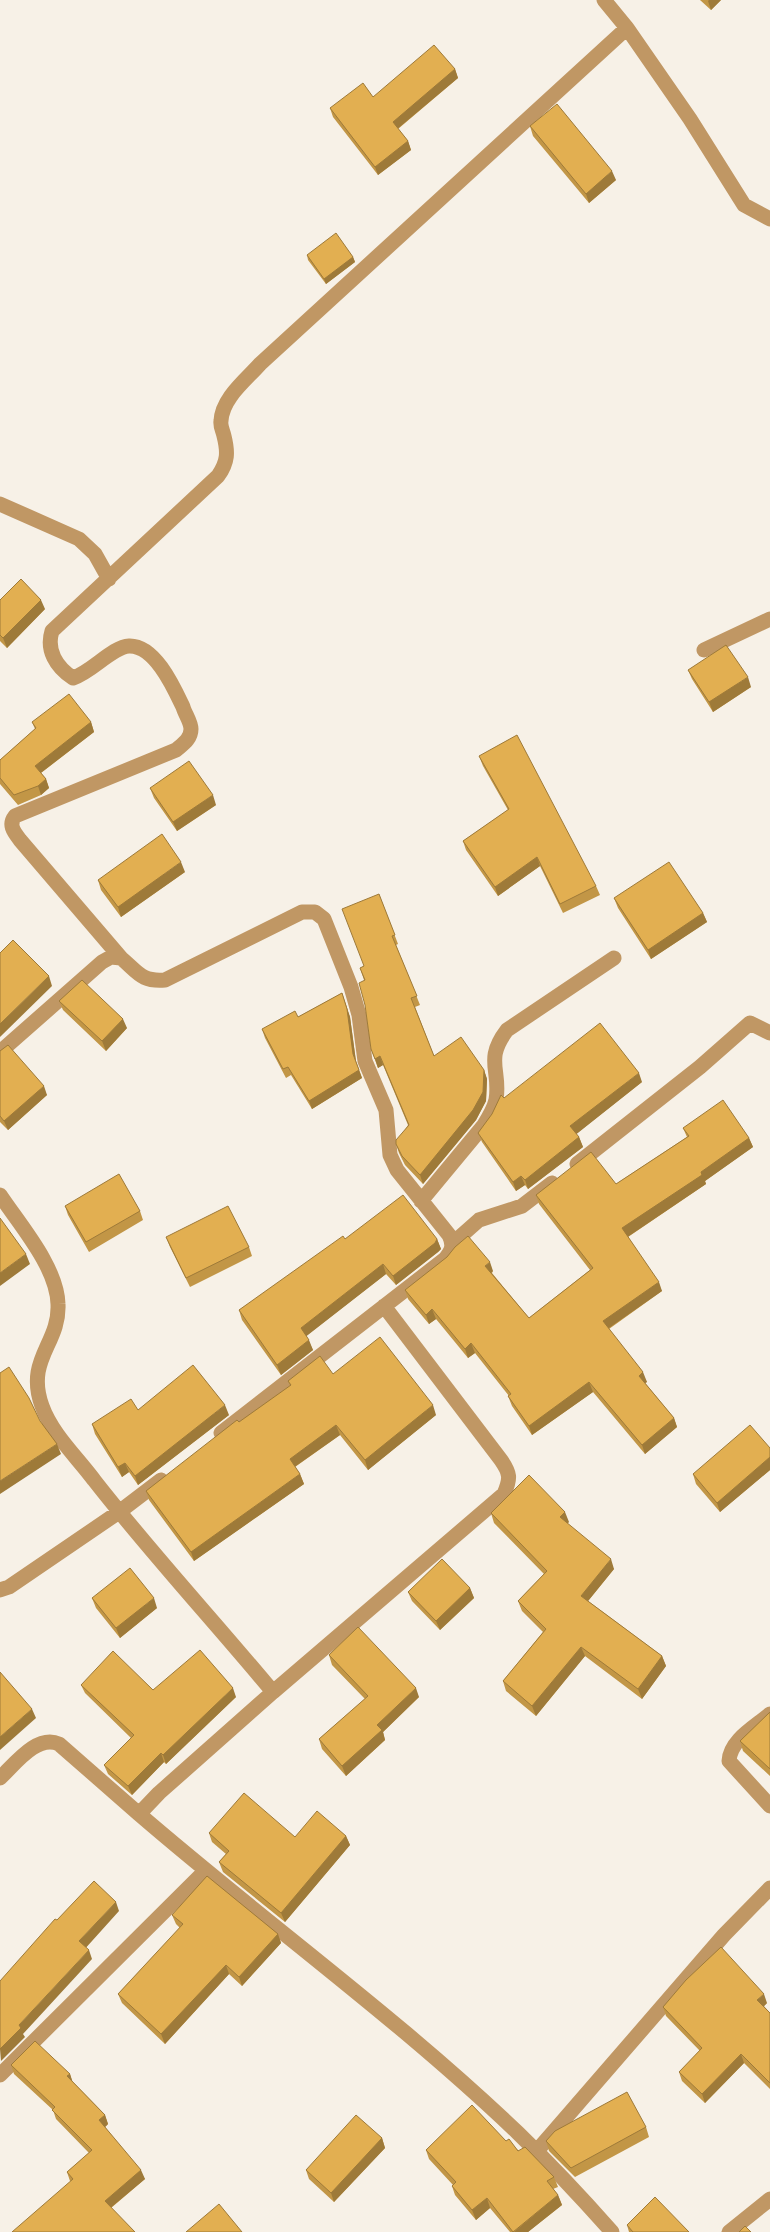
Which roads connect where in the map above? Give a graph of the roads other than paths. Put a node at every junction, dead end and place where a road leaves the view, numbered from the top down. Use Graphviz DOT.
graph roads {
  1 [pos="604,0"];
  2 [pos="627,28"];
  3 [pos="770,219"];
  4 [pos="0,504"];
  5 [pos="108,578"];
  6 [pos="770,619"];
  7 [pos="704,650"];
  8 [pos="122,958"];
  9 [pos="614,958"];
  10 [pos="770,1034"];
  11 [pos="0,1052"];
  12 [pos="0,1195"];
  13 [pos="421,1201"];
  14 [pos="453,1243"];
  15 [pos="384,1306"];
  16 [pos="207,1444"];
  17 [pos="176,1468"];
  18 [pos="119,1512"];
  19 [pos="0,1590"];
  20 [pos="273,1692"];
  21 [pos="770,1714"];
  22 [pos="0,1778"];
  23 [pos="770,1806"];
  24 [pos="139,1814"];
  25 [pos="205,1871"];
  26 [pos="770,1888"];
  27 [pos="0,2075"];
  28 [pos="536,2152"];
  29 [pos="770,2198"];
  30 [pos="612,2232"];
  31 [pos="729,2232"];
  1 -- 2 [label="street"];
  2 -- 3 [label="street"];
  2 -- 5 [label="street"];
  4 -- 5 [label="street"];
  5 -- 8 [label="street"];
  6 -- 7 [label="street"];
  8 -- 11 [label="street"];
  8 -- 13 [label="street"];
  9 -- 13 [label="street"];
  10 -- 14 [label="street"];
  12 -- 18 [label="street"];
  13 -- 14 [label="street"];
  14 -- 15 [label="street"];
  15 -- 16 [label="street"];
  15 -- 20 [label="street"];
  17 -- 18 [label="street"];
  18 -- 19 [label="street"];
  18 -- 20 [label="street"];
  20 -- 24 [label="street"];
  21 -- 23 [label="street"];
  22 -- 24 [label="street"];
  24 -- 25 [label="street"];
  25 -- 27 [label="street"];
  25 -- 28 [label="street"];
  26 -- 28 [label="street"];
  28 -- 30 [label="street"];
  29 -- 31 [label="street"];
}
